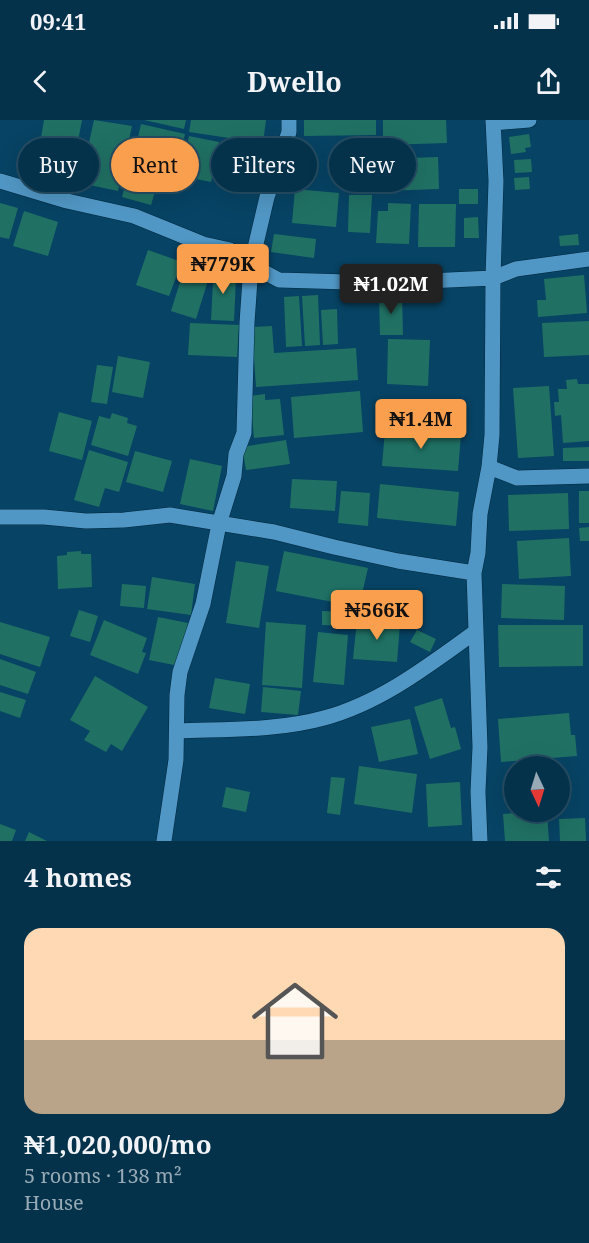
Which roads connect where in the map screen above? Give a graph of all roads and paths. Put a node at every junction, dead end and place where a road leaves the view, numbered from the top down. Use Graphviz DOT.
graph roads {
  1 [pos="289,120"];
  2 [pos="529,120"];
  3 [pos="493,122"];
  4 [pos="0,181"];
  5 [pos="589,259"];
  6 [pos="251,265"];
  7 [pos="493,278"];
  8 [pos="489,467"];
  9 [pos="589,476"];
  10 [pos="0,517"];
  11 [pos="219,524"];
  12 [pos="474,573"];
  13 [pos="475,632"];
  14 [pos="177,731"];
  15 [pos="164,841"];
  16 [pos="480,841"];
  1 -- 6 [label="street"];
  2 -- 3 [label="street"];
  3 -- 7 [label="street"];
  4 -- 6 [label="street"];
  5 -- 7 [label="street"];
  6 -- 7 [label="street"];
  6 -- 11 [label="street"];
  7 -- 8 [label="street"];
  8 -- 9 [label="street"];
  8 -- 12 [label="street"];
  10 -- 11 [label="street"];
  11 -- 12 [label="street"];
  11 -- 14 [label="street"];
  12 -- 13 [label="street"];
  13 -- 14 [label="street"];
  13 -- 16 [label="street"];
  14 -- 15 [label="street"];
}
